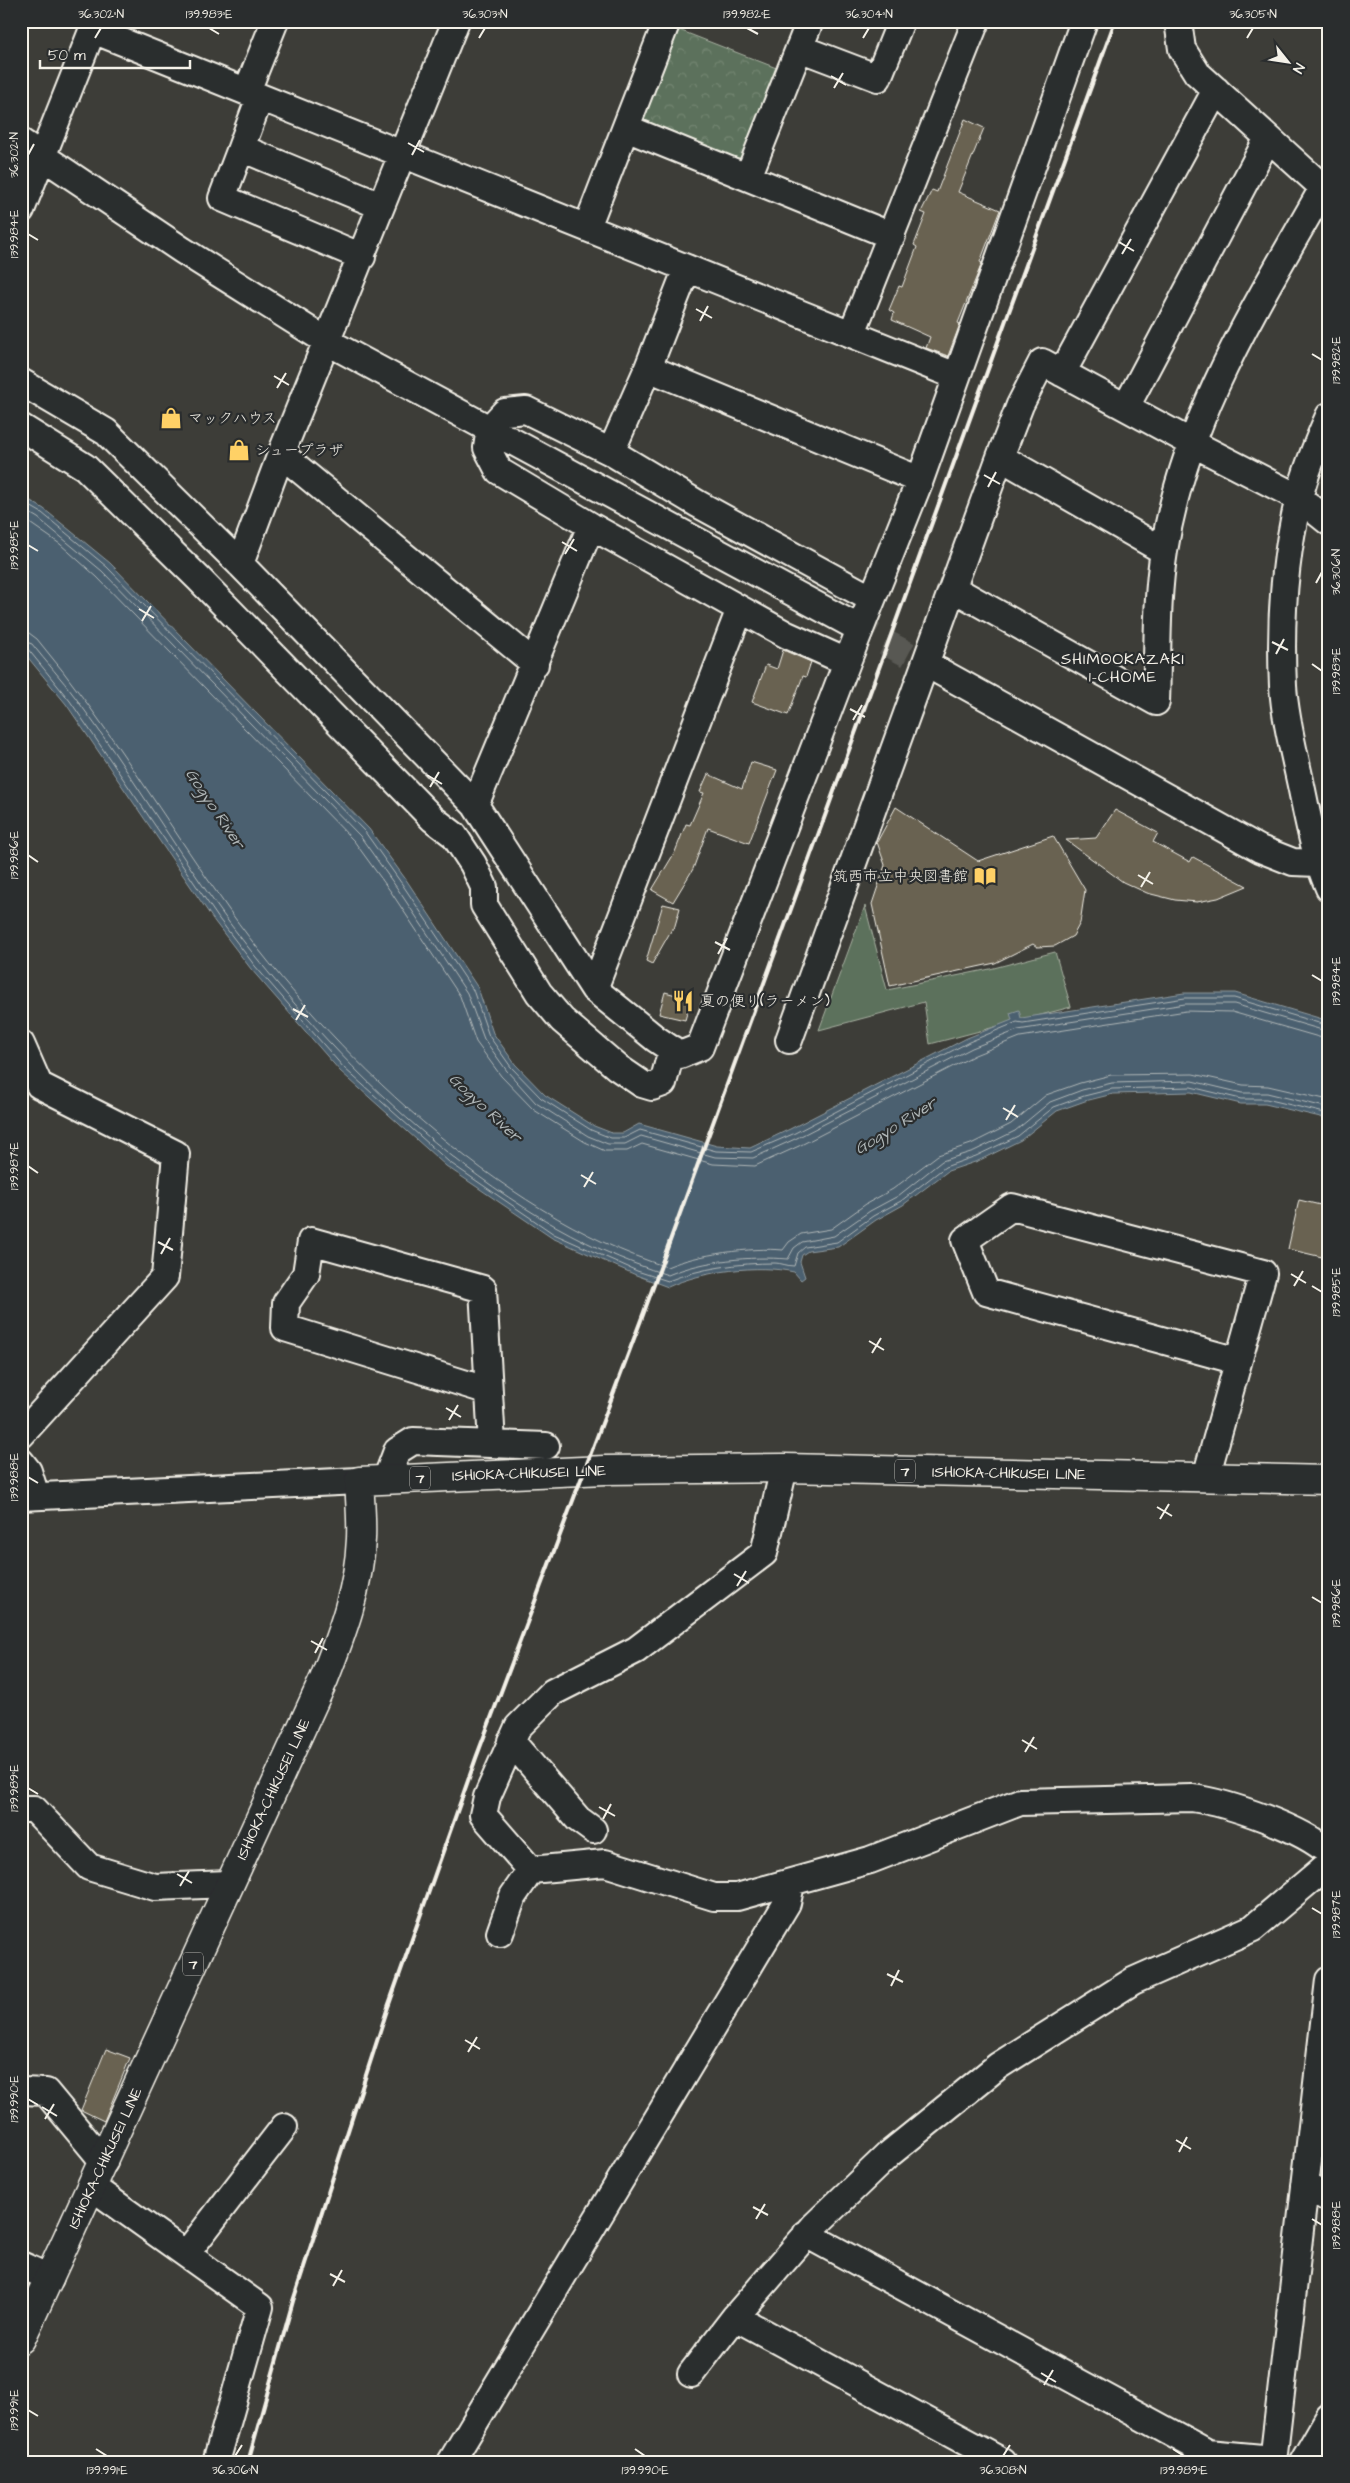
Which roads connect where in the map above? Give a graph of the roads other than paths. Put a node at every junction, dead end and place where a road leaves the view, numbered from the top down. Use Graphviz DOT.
graph roads {
  1 [pos="275,21"];
  2 [pos="456,21"];
  3 [pos="667,21"];
  4 [pos="810,21"];
  5 [pos="901,21"];
  6 [pos="976,21"];
  7 [pos="1084,21"];
  8 [pos="1178,21"];
  9 [pos="94,26"];
  10 [pos="799,48"];
  11 [pos="1216,90"];
  12 [pos="254,94"];
  13 [pos="626,128"];
  14 [pos="1268,138"];
  15 [pos="21,142"];
  16 [pos="241,148"];
  17 [pos="403,154"];
  18 [pos="43,157"];
  19 [pos="748,177"];
  20 [pos="1326,190"];
  21 [pos="381,206"];
  22 [pos="21,210"];
  23 [pos="587,227"];
  24 [pos="892,236"];
  25 [pos="362,257"];
  26 [pos="687,268"];
  27 [pos="852,333"];
  28 [pos="328,342"];
  29 [pos="648,368"];
  30 [pos="1062,373"];
  31 [pos="956,376"];
  32 [pos="21,382"];
  33 [pos="1126,407"];
  34 [pos="1329,416"];
  35 [pos="21,427"];
  36 [pos="490,428"];
  37 [pos="1192,444"];
  38 [pos="611,452"];
  39 [pos="281,454"];
  40 [pos="1000,457"];
  41 [pos="920,480"];
  42 [pos="1299,498"];
  43 [pos="1329,522"];
  44 [pos="591,526"];
  45 [pos="1164,551"];
  46 [pos="218,564"];
  47 [pos="954,588"];
  48 [pos="872,598"];
  49 [pos="740,609"];
  50 [pos="851,624"];
  51 [pos="847,662"];
  52 [pos="535,664"];
  53 [pos="939,671"];
  54 [pos="480,813"];
  55 [pos="456,839"];
  56 [pos="1318,863"];
  57 [pos="1329,888"];
  58 [pos="594,989"];
  59 [pos="789,1040"];
  60 [pos="21,1044"];
  61 [pos="672,1050"];
  62 [pos="1238,1361"];
  63 [pos="489,1391"];
  64 [pos="21,1435"];
  65 [pos="492,1444"];
  66 [pos="546,1446"];
  67 [pos="21,1462"];
  68 [pos="784,1468"];
  69 [pos="1206,1476"];
  70 [pos="386,1480"];
  71 [pos="1329,1480"];
  72 [pos="359,1481"];
  73 [pos="29,1496"];
  74 [pos="511,1742"];
  75 [pos="21,1809"];
  76 [pos="593,1830"];
  77 [pos="1329,1853"];
  78 [pos="1329,1864"];
  79 [pos="531,1870"];
  80 [pos="228,1884"];
  81 [pos="791,1884"];
  82 [pos="500,1933"];
  83 [pos="1329,1980"];
  84 [pos="21,2090"];
  85 [pos="284,2127"];
  86 [pos="104,2162"];
  87 [pos="1305,2185"];
  88 [pos="92,2187"];
  89 [pos="1329,2199"];
  90 [pos="806,2234"];
  91 [pos="186,2254"];
  92 [pos="21,2265"];
  93 [pos="50,2278"];
  94 [pos="735,2316"];
  95 [pos="21,2340"];
  96 [pos="691,2374"];
  97 [pos="1329,2417"];
  98 [pos="1273,2460"];
  99 [pos="216,2462"];
  100 [pos="451,2462"];
  101 [pos="1003,2462"];
  102 [pos="1303,2462"];
  1 -- 12 [label="street"];
  2 -- 17 [label="street"];
  3 -- 13 [label="street"];
  4 -- 10 [label="street"];
  5 -- 10 [label="street"];
  6 -- 24 [label="street"];
  7 -- 31 [label="street"];
  8 -- 11 [label="street"];
  9 -- 12 [label="street"];
  9 -- 18 [label="street"];
  10 -- 19 [label="street"];
  11 -- 14 [label="street"];
  11 -- 30 [label="street"];
  12 -- 16 [label="street"];
  12 -- 17 [label="street"];
  13 -- 19 [label="street"];
  13 -- 23 [label="street"];
  14 -- 20 [label="street"];
  14 -- 33 [label="street"];
  15 -- 18 [label="street"];
  16 -- 21 [label="street"];
  16 -- 25 [label="street"];
  17 -- 21 [label="street"];
  17 -- 23 [label="street"];
  18 -- 22 [label="street"];
  18 -- 28 [label="street"];
  19 -- 24 [label="street"];
  20 -- 37 [label="street"];
  21 -- 25 [label="street"];
  23 -- 26 [label="street"];
  24 -- 27 [label="street"];
  25 -- 28 [label="street"];
  26 -- 27 [label="street"];
  26 -- 29 [label="street"];
  27 -- 31 [label="street"];
  28 -- 36 [label="street"];
  28 -- 39 [label="street"];
  29 -- 38 [label="street"];
  29 -- 41 [label="street"];
  30 -- 33 [label="street"];
  30 -- 40 [label="street"];
  31 -- 41 [label="street"];
  32 -- 46 [label="street"];
  33 -- 37 [label="street"];
  34 -- 42 [label="street"];
  35 -- 46 [label="street"];
  36 -- 38 [label="street"];
  36 -- 44 [label="street"];
  36 -- 50 [label="street"];
  37 -- 42 [label="street"];
  37 -- 45 [label="street"];
  38 -- 48 [label="street"];
  39 -- 46 [label="street"];
  39 -- 52 [label="street"];
  40 -- 45 [label="street"];
  40 -- 47 [label="street"];
  41 -- 48 [label="street"];
  42 -- 43 [label="street"];
  42 -- 56 [label="street"];
  44 -- 49 [label="street"];
  44 -- 52 [label="street"];
  45 -- 47 [label="street"];
  46 -- 54 [label="street"];
  46 -- 55 [label="street"];
  47 -- 59 [label="street"];
  48 -- 51 [label="street"];
  49 -- 51 [label="street"];
  49 -- 58 [label="street"];
  51 -- 61 [label="street"];
  52 -- 54 [label="street"];
  53 -- 56 [label="street"];
  54 -- 55 [label="street"];
  54 -- 58 [label="street"];
  55 -- 61 [label="street"];
  56 -- 57 [label="street"];
  58 -- 61 [label="street"];
  60 -- 64 [label="street"];
  62 -- 62 [label="street"];
  62 -- 69 [label="street"];
  63 -- 63 [label="street"];
  63 -- 65 [label="street"];
  65 -- 66 [label="street"];
  65 -- 70 [label="street"];
  67 -- 73 [label="street"];
  68 -- 69 [label="main road, ISHIOKA-CHIKUSEI LINE / 7"];
  68 -- 70 [label="main road, ISHIOKA-CHIKUSEI LINE / 7"];
  68 -- 74 [label="street"];
  69 -- 71 [label="main road, ISHIOKA-CHIKUSEI LINE / 7"];
  70 -- 72 [label="main road, ISHIOKA-CHIKUSEI LINE / 7"];
  72 -- 73 [label="street"];
  72 -- 80 [label="main road, ISHIOKA-CHIKUSEI LINE / 7"];
  74 -- 76 [label="street"];
  74 -- 79 [label="street"];
  75 -- 80 [label="street"];
  77 -- 81 [label="street"];
  78 -- 90 [label="street"];
  79 -- 81 [label="street"];
  79 -- 82 [label="street"];
  80 -- 86 [label="main road, ISHIOKA-CHIKUSEI LINE / 7"];
  81 -- 100 [label="street"];
  83 -- 87 [label="street"];
  84 -- 86 [label="street"];
  85 -- 91 [label="street"];
  86 -- 88 [label="main road, ISHIOKA-CHIKUSEI LINE / 7"];
  87 -- 89 [label="street"];
  87 -- 98 [label="street"];
  88 -- 91 [label="street"];
  88 -- 93 [label="main road, ISHIOKA-CHIKUSEI LINE / 7"];
  90 -- 94 [label="street"];
  90 -- 98 [label="street"];
  91 -- 99 [label="street"];
  92 -- 93 [label="street"];
  93 -- 95 [label="main road, ISHIOKA-CHIKUSEI LINE / 7"];
  94 -- 96 [label="street"];
  94 -- 101 [label="street"];
  97 -- 102 [label="street"];
}
